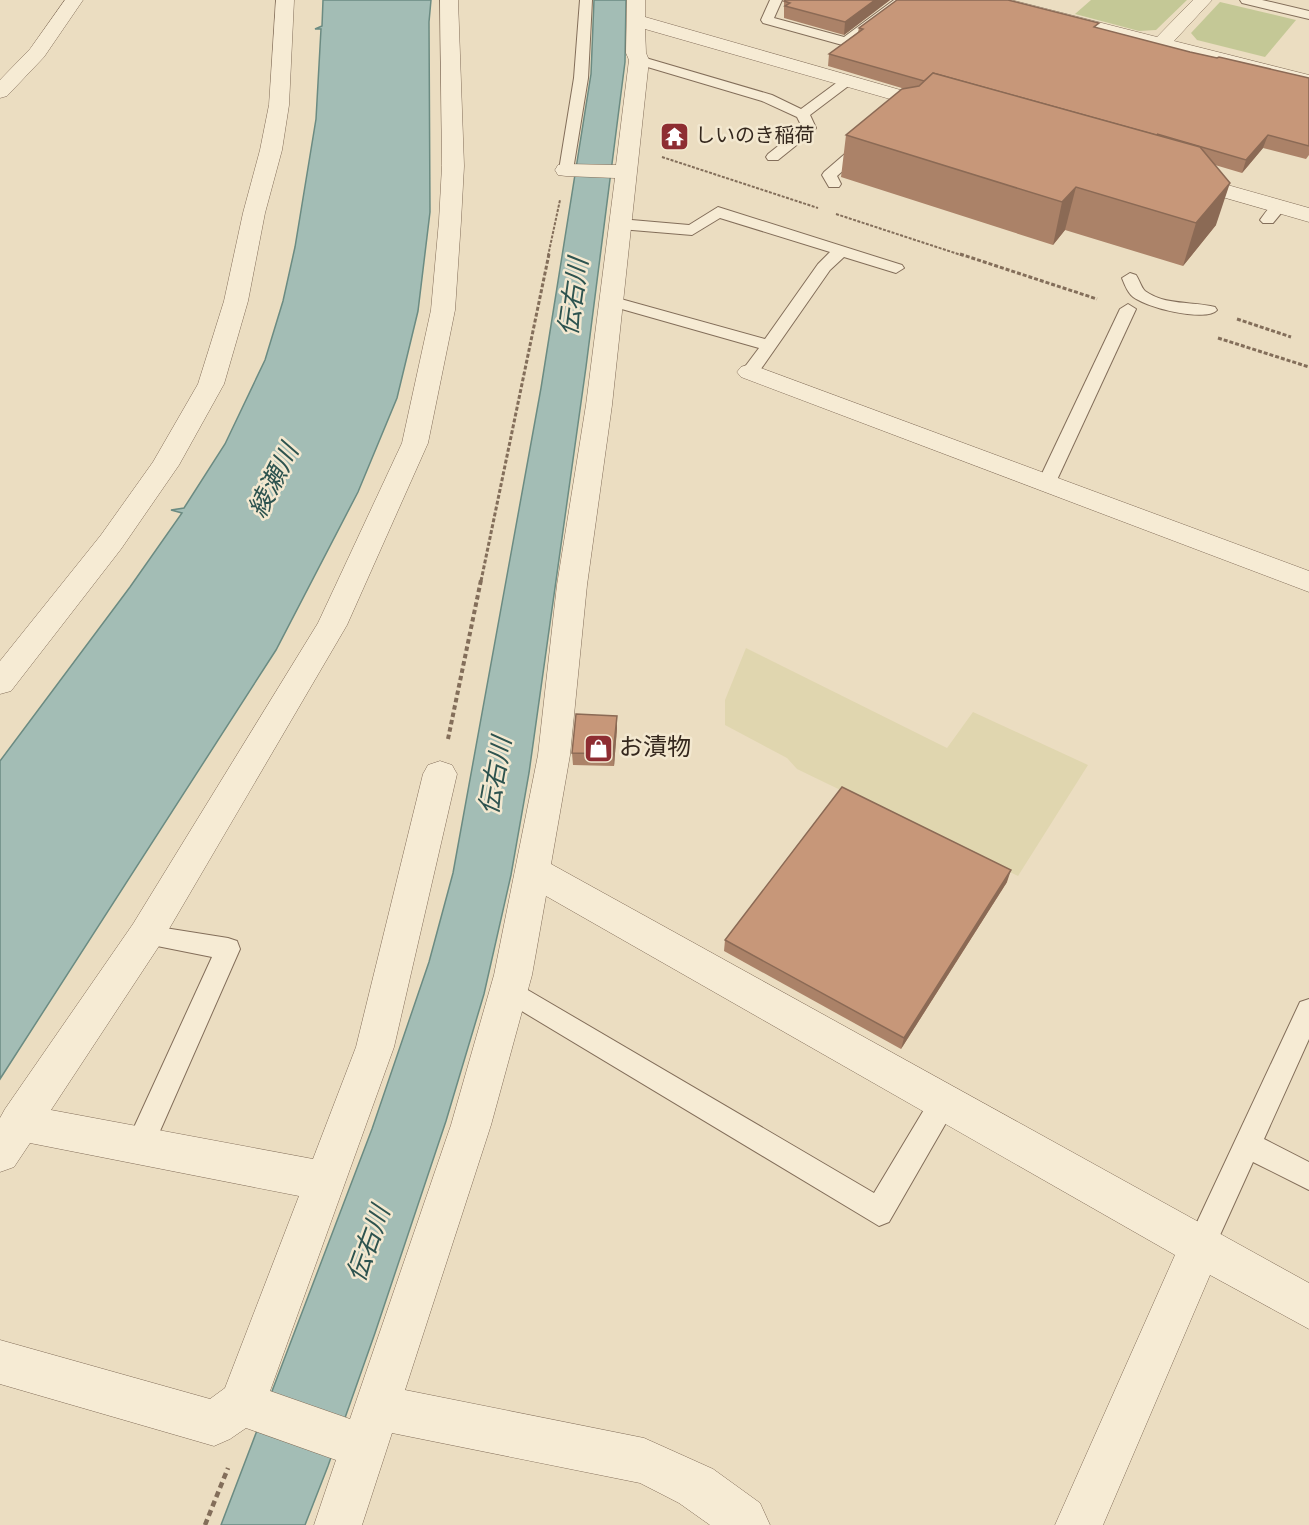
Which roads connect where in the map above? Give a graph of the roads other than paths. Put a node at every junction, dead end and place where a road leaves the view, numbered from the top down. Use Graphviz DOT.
graph roads {
  1 [pos="74,0"];
  2 [pos="285,0"];
  3 [pos="449,0"];
  4 [pos="586,0"];
  5 [pos="776,0"];
  6 [pos="902,0"];
  7 [pos="989,0"];
  8 [pos="1203,0"];
  9 [pos="1246,0"];
  10 [pos="636,10"];
  11 [pos="1309,15"];
  12 [pos="1161,43"];
  13 [pos="639,60"];
  14 [pos="848,81"];
  15 [pos="1309,81"];
  16 [pos="0,92"];
  17 [pos="803,114"];
  18 [pos="961,114"];
  19 [pos="878,133"];
  20 [pos="773,157"];
  21 [pos="628,159"];
  22 [pos="566,170"];
  23 [pos="1162,172"];
  24 [pos="834,184"];
  25 [pos="1309,216"];
  26 [pos="620,224"];
  27 [pos="842,250"];
  28 [pos="896,268"];
  29 [pos="1130,278"];
  30 [pos="610,301"];
  31 [pos="1128,309"];
  32 [pos="1209,310"];
  33 [pos="768,345"];
  34 [pos="750,372"];
  35 [pos="1047,482"];
  36 [pos="1309,582"];
  37 [pos="0,683"];
  38 [pos="440,774"];
  39 [pos="534,872"];
  40 [pos="146,935"];
  41 [pos="509,990"];
  42 [pos="1309,1010"];
  43 [pos="944,1102"];
  44 [pos="10,1137"];
  45 [pos="1247,1144"];
  46 [pos="139,1147"];
  47 [pos="1309,1177"];
  48 [pos="325,1181"];
  49 [pos="1201,1245"];
  50 [pos="1309,1306"];
  51 [pos="0,1362"];
  52 [pos="249,1406"];
  53 [pos="363,1432"];
  54 [pos="338,1525"];
  55 [pos="746,1525"];
  56 [pos="1079,1525"];
  1 -- 16 [label="street"];
  2 -- 37 [label="street"];
  3 -- 40 [label="street"];
  4 -- 22 [label="lane"];
  5 -- 6 [label="lane"];
  7 -- 12 [label="street"];
  8 -- 12 [label="street"];
  9 -- 11 [label="lane"];
  10 -- 13 [label="street"];
  10 -- 14 [label="street"];
  12 -- 15 [label="street"];
  13 -- 17 [label="lane"];
  13 -- 21 [label="street"];
  14 -- 17 [label="lane"];
  14 -- 18 [label="street"];
  17 -- 20 [label="lane"];
  19 -- 24 [label="lane"];
  21 -- 22 [label="street"];
  21 -- 26 [label="street"];
  23 -- 25 [label="street"];
  26 -- 27 [label="lane"];
  26 -- 30 [label="street"];
  27 -- 28 [label="lane"];
  27 -- 33 [label="lane"];
  29 -- 32 [label="lane"];
  30 -- 33 [label="lane"];
  30 -- 39 [label="street"];
  31 -- 35 [label="lane"];
  33 -- 34 [label="lane"];
  34 -- 35 [label="street"];
  35 -- 36 [label="street"];
  38 -- 48 [label="street"];
  39 -- 41 [label="street"];
  39 -- 43 [label="street"];
  40 -- 44 [label="street"];
  40 -- 46 [label="lane"];
  41 -- 43 [label="lane"];
  41 -- 53 [label="street"];
  42 -- 45 [label="lane"];
  43 -- 49 [label="street"];
  44 -- 46 [label="street"];
  45 -- 47 [label="lane"];
  45 -- 49 [label="lane"];
  46 -- 48 [label="street"];
  48 -- 52 [label="street"];
  49 -- 50 [label="street"];
  49 -- 56 [label="street"];
  51 -- 52 [label="street"];
  52 -- 53 [label="street"];
  53 -- 54 [label="street"];
  53 -- 55 [label="street"];
}
